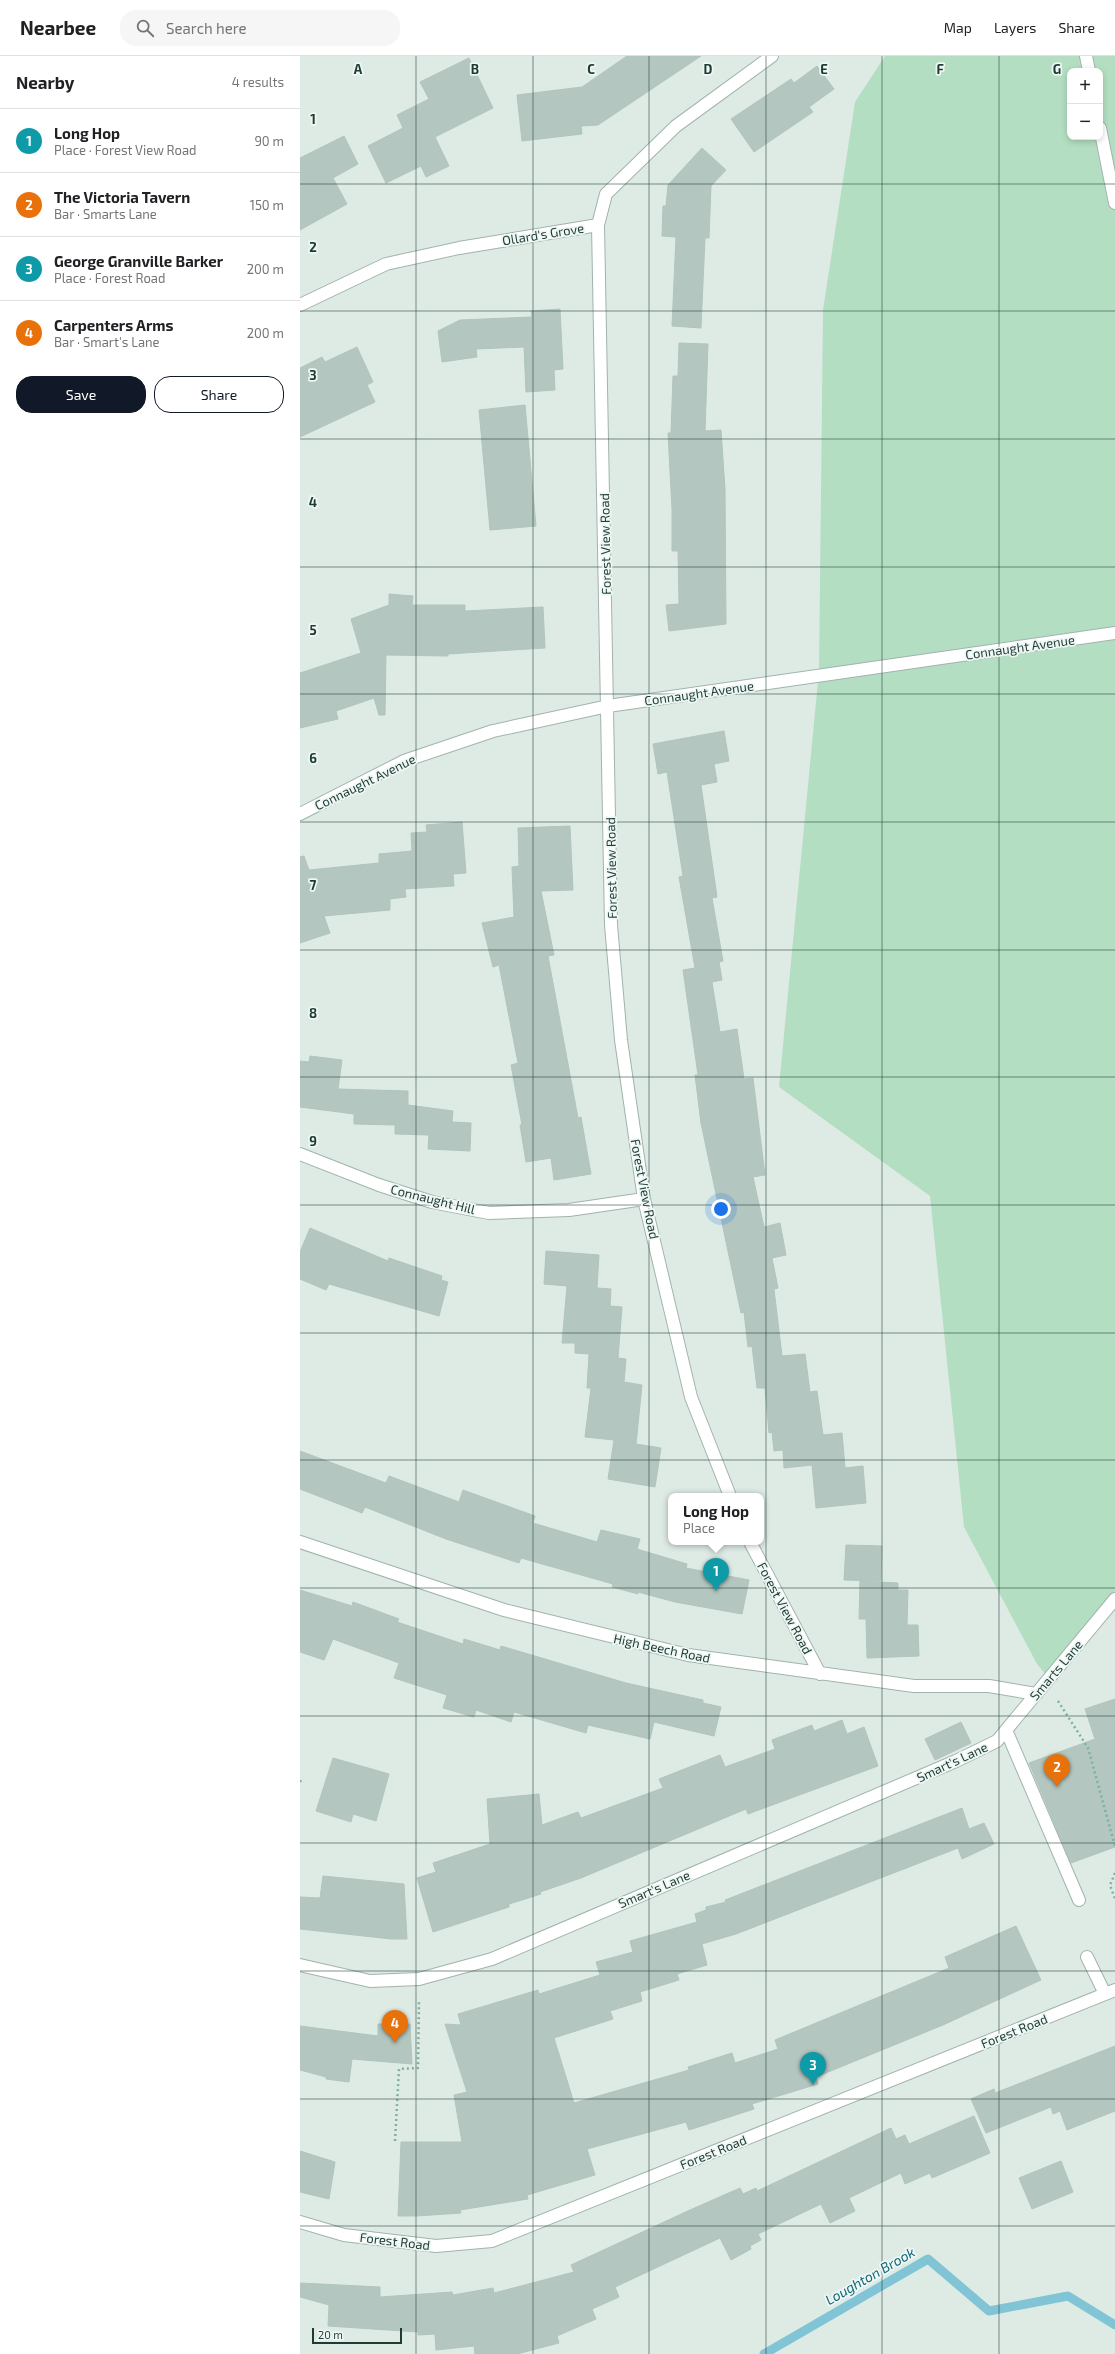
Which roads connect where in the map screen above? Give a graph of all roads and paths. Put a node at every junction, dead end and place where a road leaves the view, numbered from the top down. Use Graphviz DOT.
graph roads {
  1 [pos="772,56"];
  2 [pos="1086,56"];
  3 [pos="1088,68"];
  4 [pos="1102,140"];
  5 [pos="1115,203"];
  6 [pos="598,225"];
  7 [pos="300,305"];
  8 [pos="1115,633"];
  9 [pos="608,706"];
  10 [pos="300,814"];
  11 [pos="300,1154"];
  12 [pos="644,1199"];
  13 [pos="729,1493"];
  14 [pos="300,1542"];
  15 [pos="752,1545"];
  16 [pos="1115,1599"];
  17 [pos="820,1674"];
  18 [pos="1046,1682"];
  19 [pos="1036,1694"];
  20 [pos="1006,1730"];
  21 [pos="997,1741"];
  22 [pos="302,1778"];
  23 [pos="300,1782"];
  24 [pos="1115,1846"];
  25 [pos="1115,1873"];
  26 [pos="1115,1899"];
  27 [pos="1079,1900"];
  28 [pos="1088,1957"];
  29 [pos="300,1965"];
  30 [pos="420,1979"];
  31 [pos="1110,1992"];
  32 [pos="395,2141"];
  33 [pos="300,2222"];
  1 -- 6 [label="street, Ollard's Grove"];
  2 -- 3 [label="street"];
  4 -- 5 [label="street"];
  6 -- 7 [label="street, Ollard's Grove"];
  6 -- 9 [label="street, Forest View Road"];
  8 -- 9 [label="street, Connaught Avenue"];
  9 -- 10 [label="street, Connaught Avenue"];
  9 -- 12 [label="street, Forest View Road"];
  11 -- 12 [label="street, Connaught Hill"];
  12 -- 13 [label="street, Forest View Road"];
  14 -- 17 [label="street, High Beech Road"];
  15 -- 17 [label="street, Forest View Road"];
  16 -- 18 [label="street, Smarts Lane"];
  17 -- 19 [label="street, High Beech Road"];
  18 -- 19 [label="street, Smarts Lane"];
  18 -- 24 [label="path"];
  19 -- 20 [label="street, Smarts Lane"];
  20 -- 21 [label="street, Smarts Lane"];
  20 -- 27 [label="street"];
  21 -- 30 [label="street, Smart's Lane"];
  22 -- 23 [label="path"];
  25 -- 26 [label="path"];
  28 -- 31 [label="street"];
  29 -- 30 [label="street, Smart's Lane"];
  30 -- 32 [label="path"];
  31 -- 33 [label="street, Forest Road"];
}
